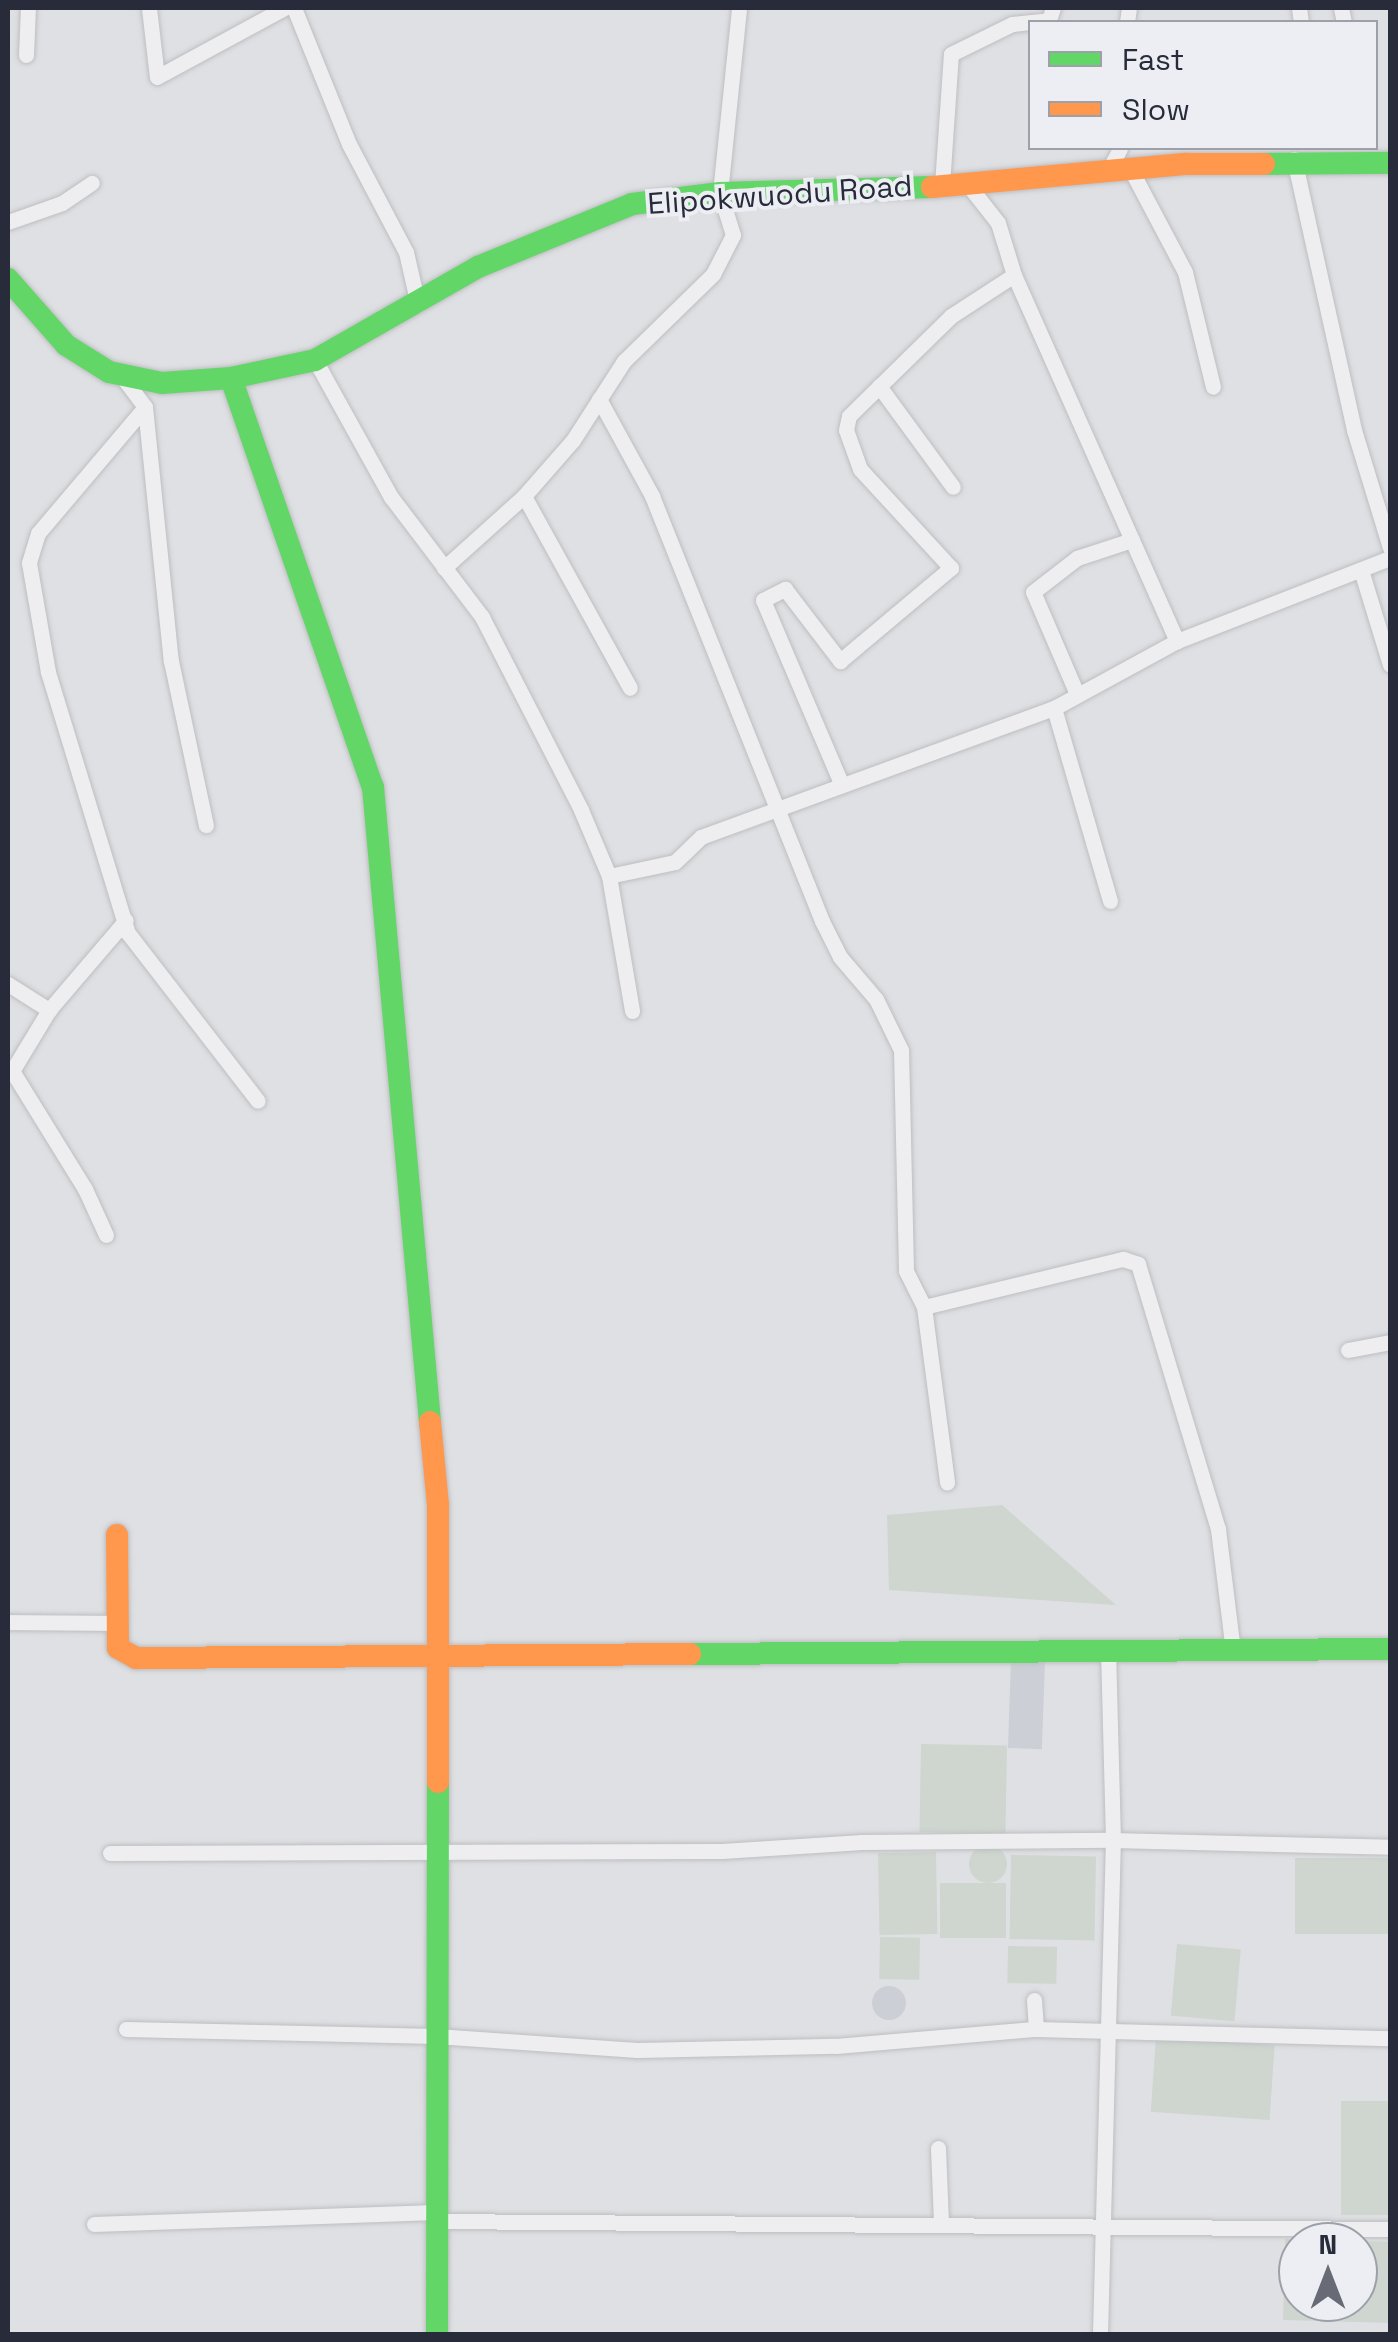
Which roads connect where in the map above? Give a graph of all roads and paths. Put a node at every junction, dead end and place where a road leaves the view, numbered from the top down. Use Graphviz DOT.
graph roads {
  1 [pos="28,8"];
  2 [pos="149,8"];
  3 [pos="284,8"];
  4 [pos="294,8"];
  5 [pos="735,10"];
  6 [pos="1028,22"];
  7 [pos="26,55"];
  8 [pos="1120,150"];
  9 [pos="1301,156"];
  10 [pos="1390,163"];
  11 [pos="1120,171"];
  12 [pos="92,183"];
  13 [pos="942,185"];
  14 [pos="969,186"];
  15 [pos="720,193"];
  16 [pos="8,222"];
  17 [pos="1014,275"];
  18 [pos="8,279"];
  19 [pos="418,305"];
  20 [pos="316,360"];
  21 [pos="121,375"];
  22 [pos="231,378"];
  23 [pos="880,386"];
  24 [pos="1213,387"];
  25 [pos="599,399"];
  26 [pos="144,406"];
  27 [pos="953,487"];
  28 [pos="524,496"];
  29 [pos="1132,540"];
  30 [pos="1390,548"];
  31 [pos="1390,558"];
  32 [pos="444,568"];
  33 [pos="1361,570"];
  34 [pos="1177,641"];
  35 [pos="1390,665"];
  36 [pos="630,688"];
  37 [pos="1077,694"];
  38 [pos="1054,708"];
  39 [pos="840,783"];
  40 [pos="779,806"];
  41 [pos="206,825"];
  42 [pos="609,876"];
  43 [pos="1110,901"];
  44 [pos="126,920"];
  45 [pos="8,984"];
  46 [pos="49,1010"];
  47 [pos="632,1011"];
  48 [pos="258,1101"];
  49 [pos="106,1235"];
  50 [pos="924,1308"];
  51 [pos="1390,1342"];
  52 [pos="1348,1350"];
  53 [pos="946,1482"];
  54 [pos="117,1536"];
  55 [pos="8,1622"];
  56 [pos="117,1623"];
  57 [pos="1390,1649"];
  58 [pos="1108,1651"];
  59 [pos="1233,1652"];
  60 [pos="437,1656"];
  61 [pos="1113,1840"];
  62 [pos="1390,1847"];
  63 [pos="437,1852"];
  64 [pos="110,1853"];
  65 [pos="1034,2000"];
  66 [pos="126,2029"];
  67 [pos="1036,2030"];
  68 [pos="1107,2032"];
  69 [pos="436,2036"];
  70 [pos="1390,2038"];
  71 [pos="938,2148"];
  72 [pos="435,2217"];
  73 [pos="941,2223"];
  74 [pos="94,2224"];
  75 [pos="1100,2226"];
  76 [pos="1390,2229"];
  77 [pos="437,2334"];
  78 [pos="1100,2334"];
  1 -- 7 [label="street"];
  2 -- 3 [label="street"];
  4 -- 19 [label="street"];
  5 -- 15 [label="street"];
  6 -- 13 [label="street"];
  8 -- 11 [label="street"];
  9 -- 10 [label="street, Elipokwuodu Road"];
  9 -- 11 [label="street, Elipokwuodu Road"];
  9 -- 30 [label="street"];
  11 -- 14 [label="street, Elipokwuodu Road"];
  11 -- 24 [label="street"];
  12 -- 16 [label="street"];
  13 -- 14 [label="street, Elipokwuodu Road"];
  13 -- 15 [label="street, Elipokwuodu Road"];
  14 -- 17 [label="street"];
  15 -- 19 [label="street, Elipokwuodu Road"];
  15 -- 25 [label="street"];
  17 -- 23 [label="street"];
  17 -- 29 [label="street"];
  18 -- 21 [label="street, Elipokwuodu Road"];
  19 -- 20 [label="street, Elipokwuodu Road"];
  20 -- 22 [label="street, Elipokwuodu Road"];
  20 -- 32 [label="street"];
  21 -- 22 [label="street, Elipokwuodu Road"];
  21 -- 26 [label="street"];
  22 -- 60 [label="street"];
  23 -- 27 [label="street"];
  23 -- 39 [label="street"];
  25 -- 28 [label="street"];
  25 -- 40 [label="street"];
  26 -- 41 [label="street"];
  26 -- 44 [label="street"];
  28 -- 32 [label="street"];
  28 -- 36 [label="street"];
  29 -- 34 [label="street"];
  29 -- 37 [label="street"];
  31 -- 33 [label="street"];
  32 -- 42 [label="street"];
  33 -- 34 [label="street"];
  33 -- 35 [label="street"];
  34 -- 37 [label="street"];
  37 -- 38 [label="street"];
  38 -- 39 [label="street"];
  38 -- 43 [label="street"];
  39 -- 40 [label="street"];
  40 -- 42 [label="street"];
  40 -- 50 [label="street"];
  42 -- 47 [label="street"];
  44 -- 46 [label="street"];
  44 -- 48 [label="street"];
  45 -- 46 [label="street"];
  46 -- 49 [label="street"];
  50 -- 53 [label="street"];
  50 -- 59 [label="street"];
  51 -- 52 [label="street"];
  54 -- 56 [label="street"];
  55 -- 56 [label="street"];
  56 -- 60 [label="street"];
  57 -- 59 [label="street"];
  58 -- 59 [label="street"];
  58 -- 60 [label="street"];
  58 -- 61 [label="street"];
  60 -- 63 [label="street"];
  61 -- 62 [label="street"];
  61 -- 63 [label="street"];
  61 -- 68 [label="street"];
  63 -- 64 [label="street"];
  63 -- 69 [label="street"];
  65 -- 67 [label="street"];
  66 -- 69 [label="street"];
  67 -- 68 [label="street"];
  67 -- 69 [label="street"];
  68 -- 70 [label="street"];
  68 -- 75 [label="street"];
  69 -- 72 [label="street"];
  71 -- 73 [label="street"];
  72 -- 73 [label="street"];
  72 -- 74 [label="street"];
  72 -- 77 [label="street"];
  73 -- 75 [label="street"];
  75 -- 76 [label="street"];
  75 -- 78 [label="street"];
}
